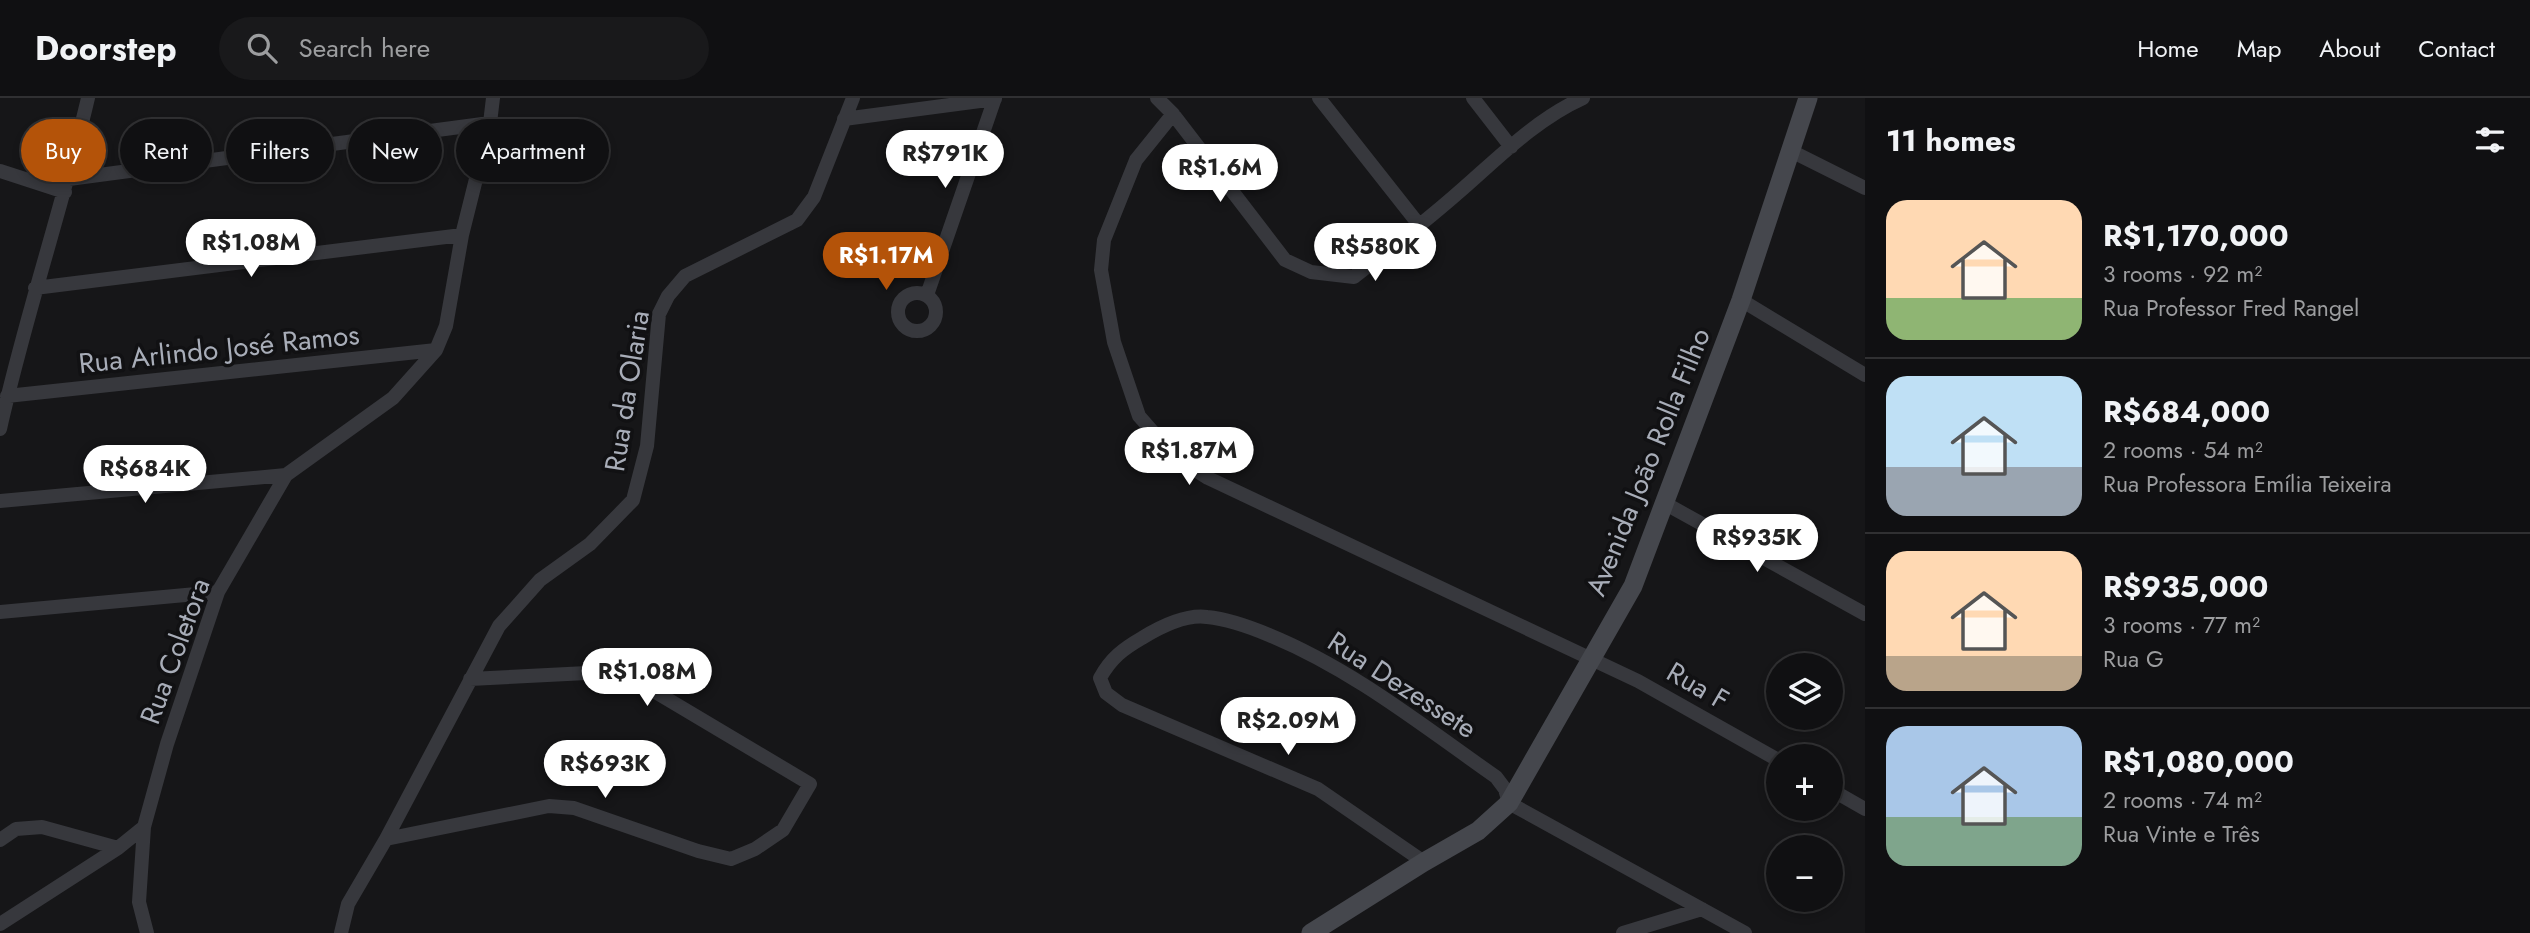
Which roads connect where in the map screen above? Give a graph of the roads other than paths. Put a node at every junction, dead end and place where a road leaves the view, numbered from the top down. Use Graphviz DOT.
graph roads {
  1 [pos="88,98"];
  2 [pos="493,98"];
  3 [pos="853,98"];
  4 [pos="1157,98"];
  5 [pos="1319,98"];
  6 [pos="1473,98"];
  7 [pos="1583,98"];
  8 [pos="1808,98"];
  9 [pos="995,99"];
  10 [pos="1173,114"];
  11 [pos="491,119"];
  12 [pos="844,119"];
  13 [pos="456,129"];
  14 [pos="1511,147"];
  15 [pos="1789,150"];
  16 [pos="0,171"];
  17 [pos="475,182"];
  18 [pos="67,185"];
  19 [pos="1865,188"];
  20 [pos="1420,226"];
  21 [pos="462,235"];
  22 [pos="35,288"];
  23 [pos="927,295"];
  24 [pos="1741,300"];
  25 [pos="436,350"];
  26 [pos="1865,374"];
  27 [pos="7,396"];
  28 [pos="0,429"];
  29 [pos="286,475"];
  30 [pos="0,501"];
  31 [pos="1666,504"];
  32 [pos="218,592"];
  33 [pos="0,612"];
  34 [pos="1865,614"];
  35 [pos="1592,660"];
  36 [pos="470,679"];
  37 [pos="1766,753"];
  38 [pos="1843,796"];
  39 [pos="1508,803"];
  40 [pos="1865,809"];
  41 [pos="144,827"];
  42 [pos="0,839"];
  43 [pos="386,839"];
  44 [pos="118,848"];
  45 [pos="1424,862"];
  46 [pos="1702,909"];
  47 [pos="0,924"];
  48 [pos="147,933"];
  49 [pos="341,933"];
  50 [pos="1311,933"];
  51 [pos="1623,933"];
  52 [pos="1745,933"];
  1 -- 18 [label="street"];
  2 -- 11 [label="street, Rua Coletora"];
  3 -- 12 [label="street, Rua da Olaria"];
  4 -- 10 [label="street"];
  5 -- 20 [label="street"];
  6 -- 14 [label="street"];
  7 -- 14 [label="street"];
  8 -- 15 [label="street, Avenida João Rolla Filho"];
  9 -- 12 [label="street"];
  9 -- 23 [label="street"];
  10 -- 20 [label="street"];
  10 -- 35 [label="street, Rua F"];
  12 -- 36 [label="street, Rua da Olaria"];
  13 -- 18 [label="street"];
  14 -- 20 [label="street"];
  15 -- 19 [label="street"];
  15 -- 24 [label="street, Avenida João Rolla Filho"];
  16 -- 18 [label="street"];
  17 -- 21 [label="street, Rua Coletora"];
  18 -- 22 [label="street"];
  21 -- 22 [label="street"];
  21 -- 25 [label="street, Rua Coletora"];
  22 -- 27 [label="street"];
  24 -- 26 [label="street"];
  24 -- 31 [label="street, Avenida João Rolla Filho"];
  25 -- 27 [label="street, Rua Arlindo José Ramos"];
  25 -- 29 [label="street, Rua Coletora"];
  27 -- 28 [label="street"];
  29 -- 30 [label="street"];
  29 -- 32 [label="street, Rua Coletora"];
  31 -- 34 [label="street"];
  31 -- 35 [label="street, Avenida João Rolla Filho"];
  32 -- 33 [label="street"];
  32 -- 41 [label="street, Rua Coletora"];
  35 -- 37 [label="street, Rua F"];
  35 -- 39 [label="street, Avenida João Rolla Filho"];
  36 -- 43 [label="street, Rua da Olaria"];
  36 -- 43 [label="street"];
  38 -- 40 [label="street"];
  39 -- 45 [label="street, Avenida João Rolla Filho"];
  39 -- 45 [label="street, Rua Dezessete"];
  39 -- 46 [label="street"];
  41 -- 44 [label="street"];
  41 -- 48 [label="street, Rua Coletora"];
  42 -- 44 [label="street"];
  43 -- 49 [label="street, Rua da Olaria"];
  44 -- 47 [label="street"];
  45 -- 50 [label="street, Avenida João Rolla Filho"];
  46 -- 51 [label="street"];
  46 -- 52 [label="street"];
}
